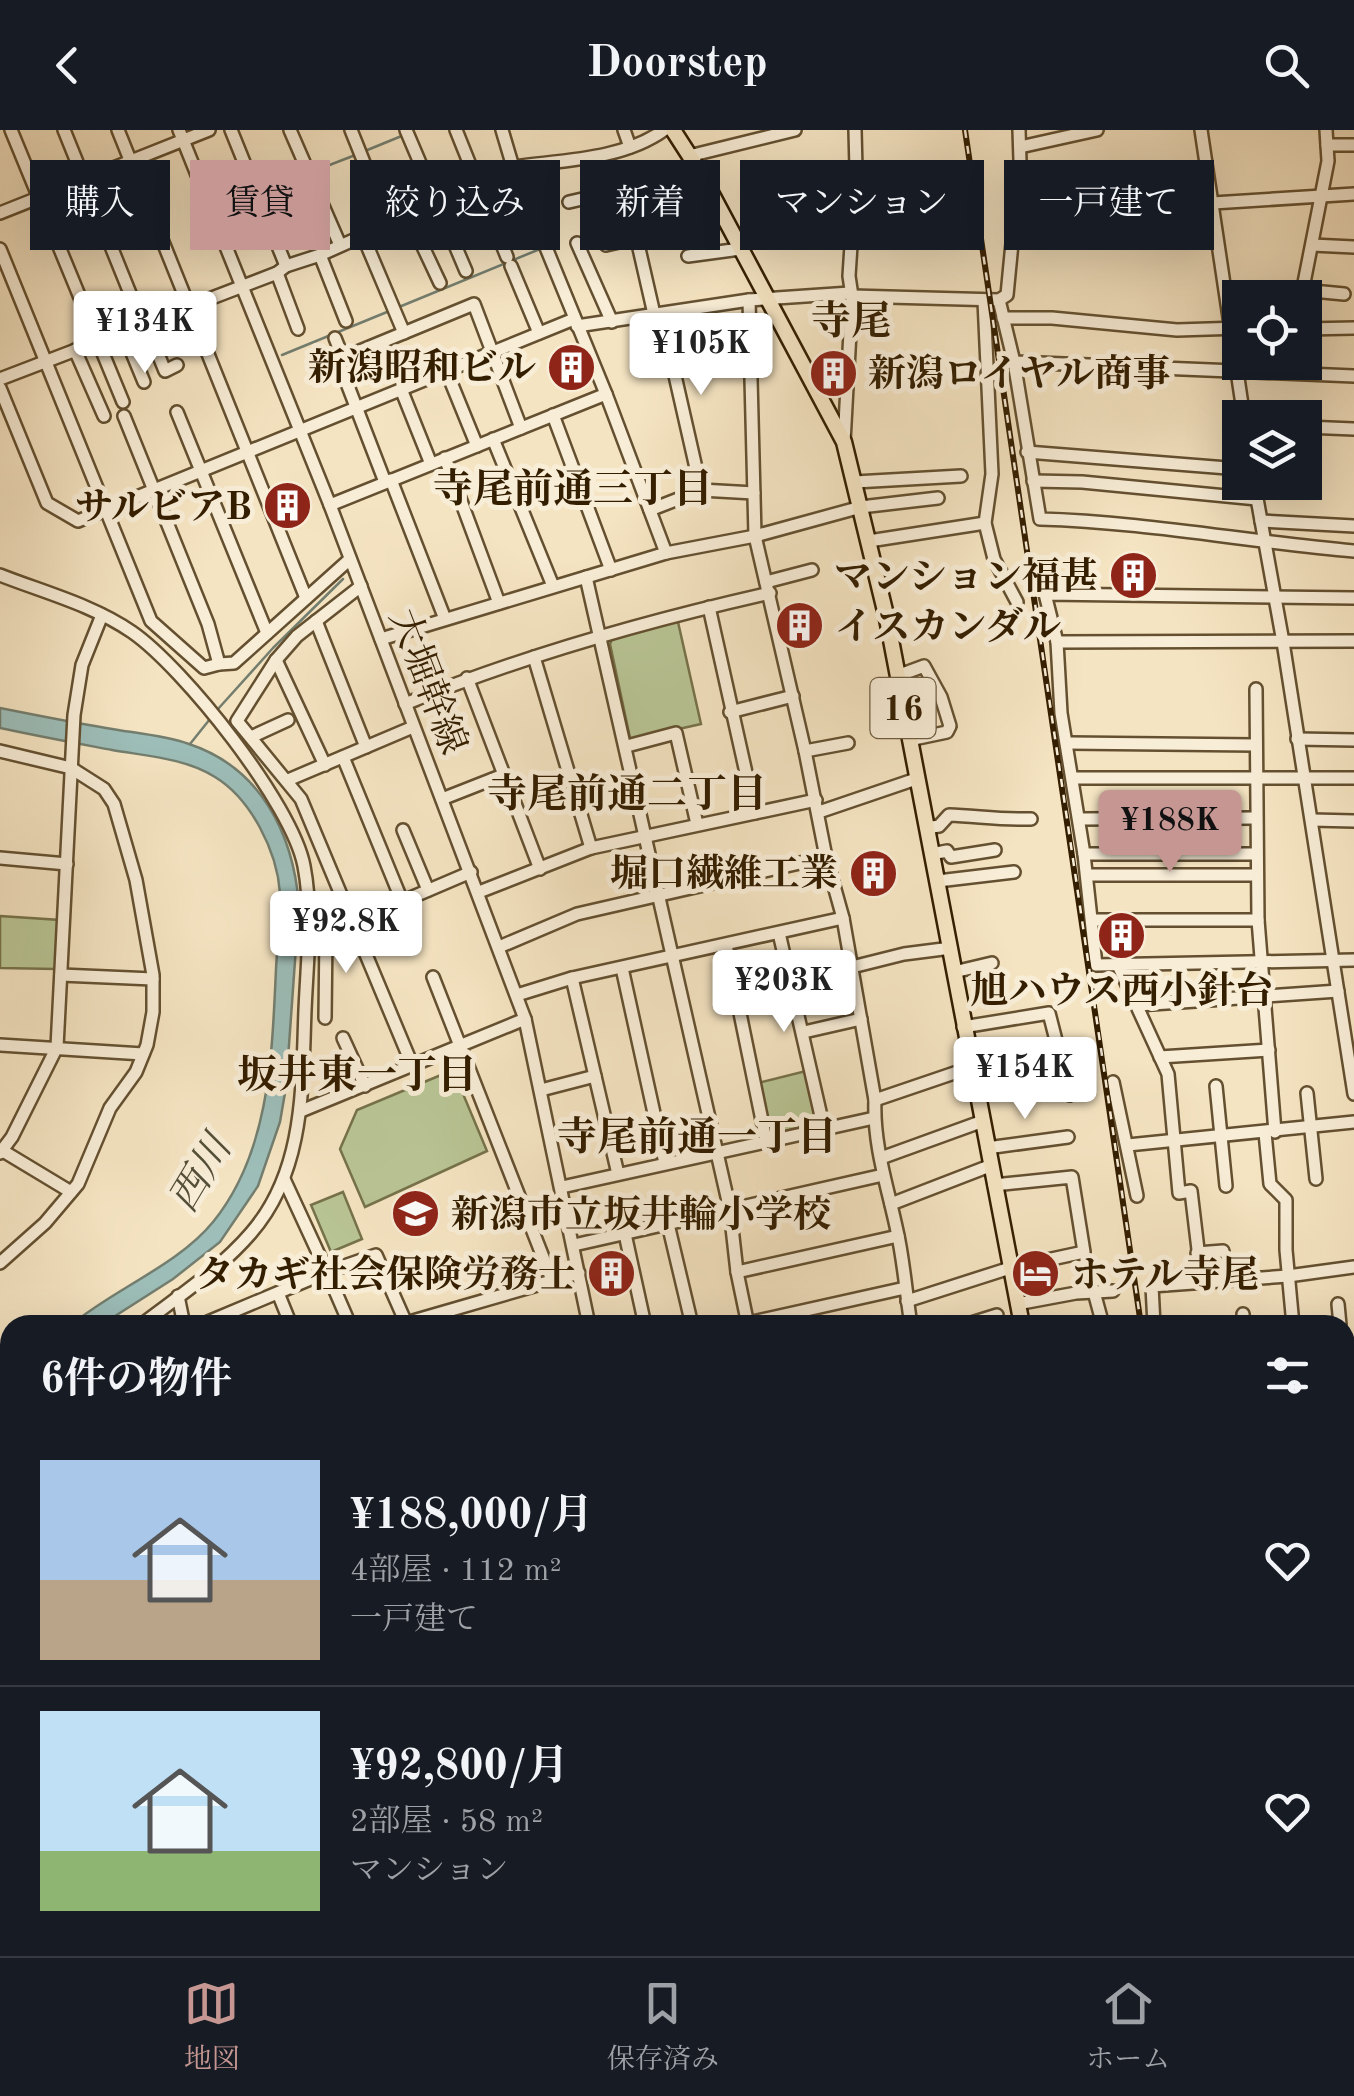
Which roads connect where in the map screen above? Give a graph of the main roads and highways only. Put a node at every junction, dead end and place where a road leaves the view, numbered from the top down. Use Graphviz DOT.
graph roads {
  1 [pos="673,130"];
  2 [pos="1020,1315"];
  1 -- 2 [label="main road, 16"];
}
